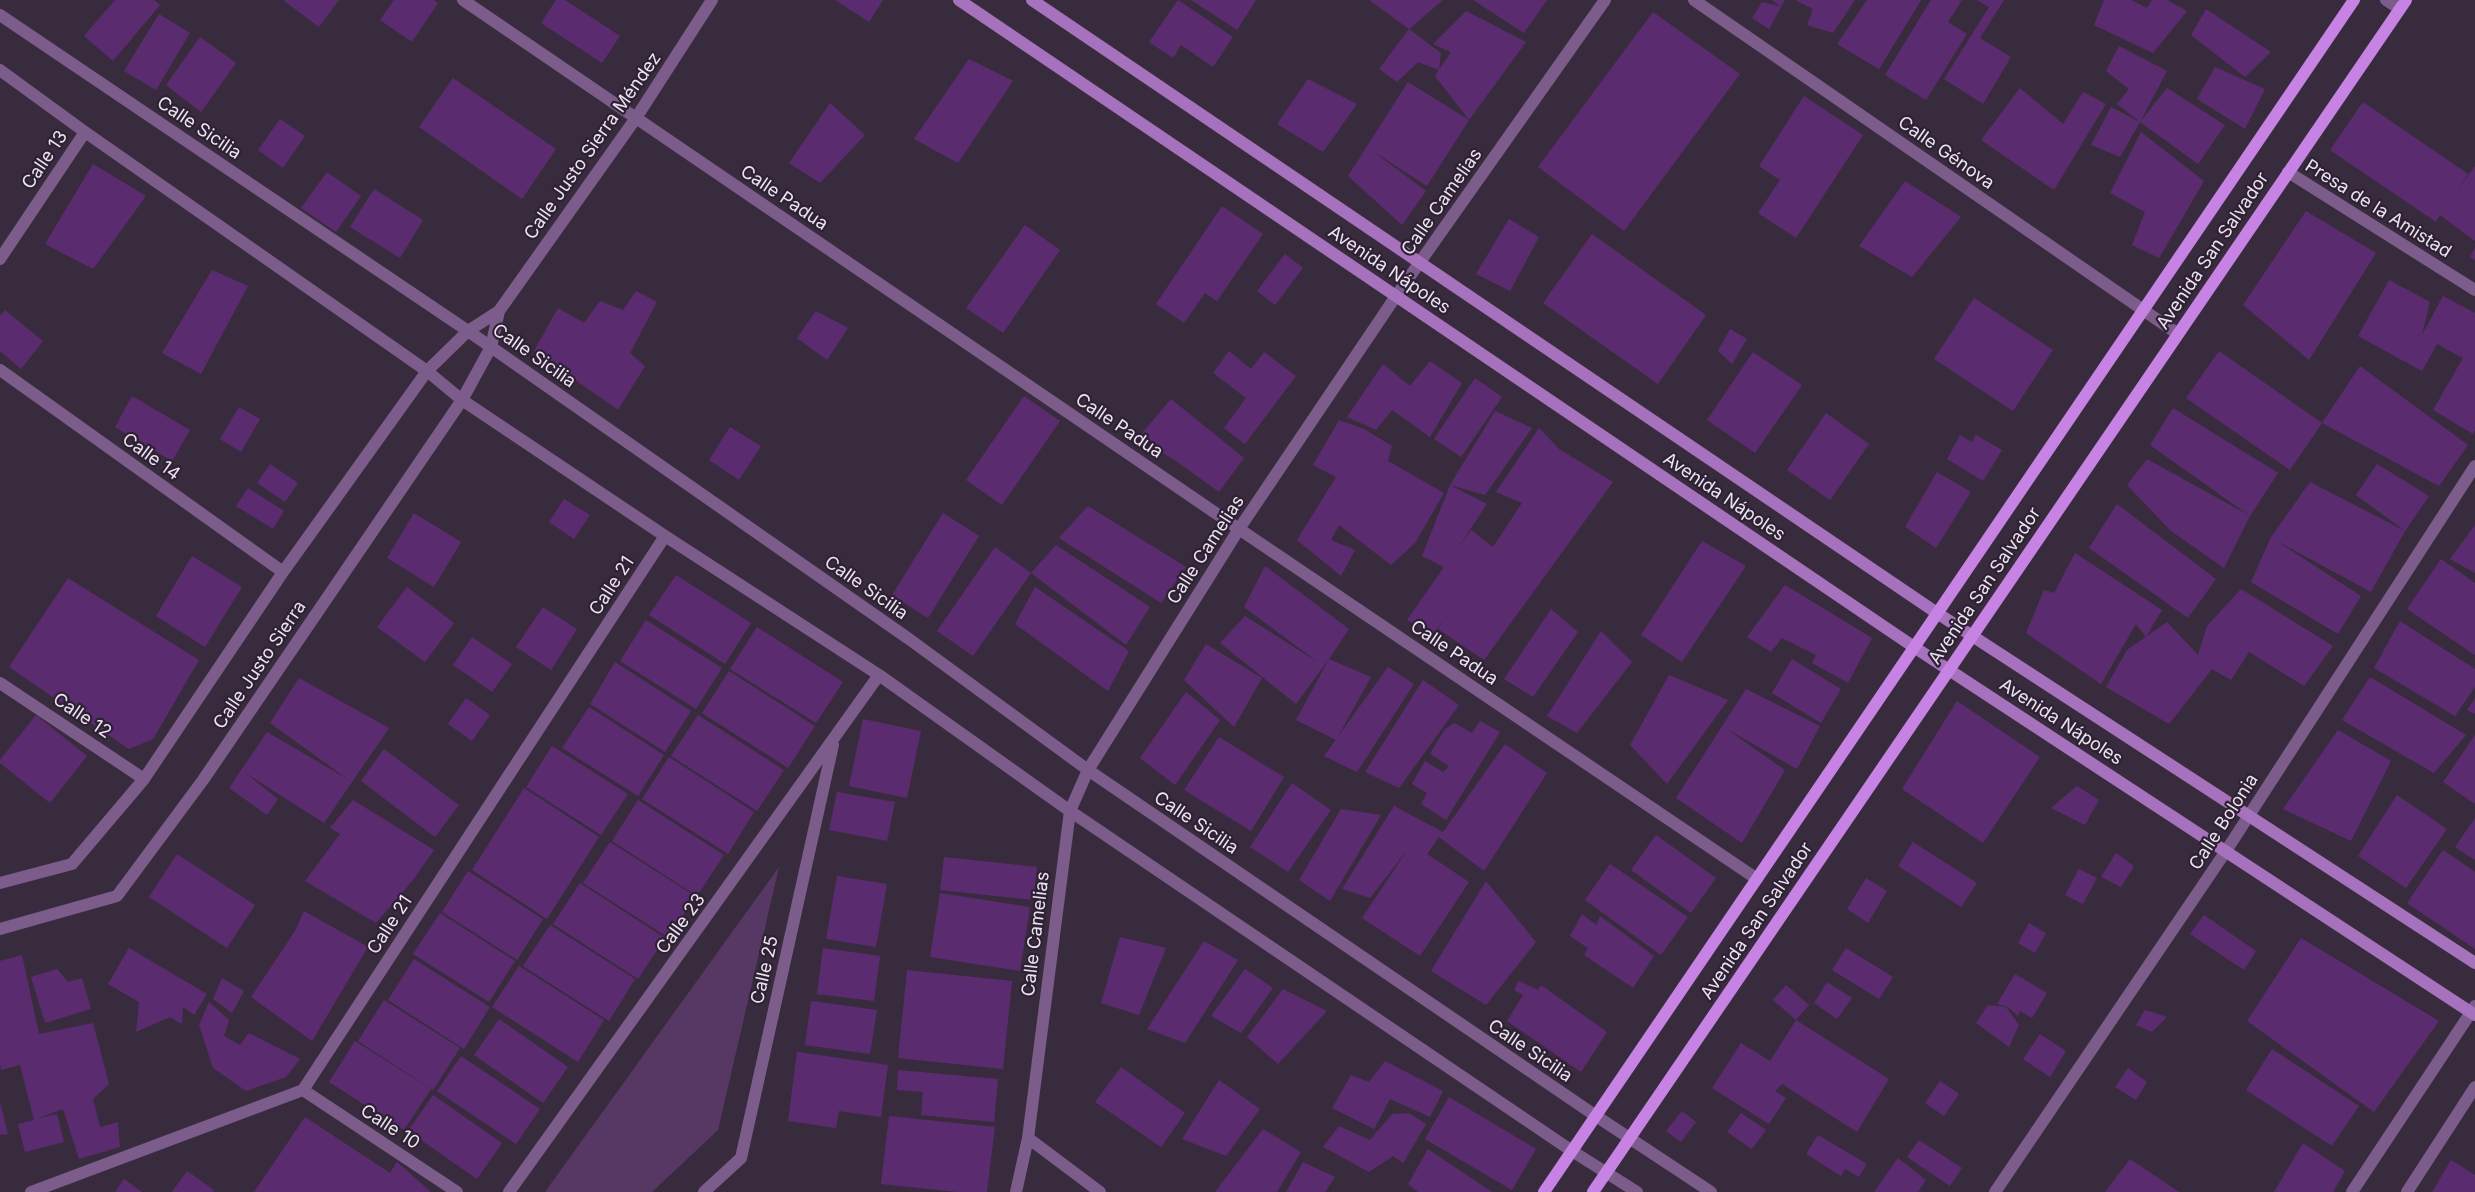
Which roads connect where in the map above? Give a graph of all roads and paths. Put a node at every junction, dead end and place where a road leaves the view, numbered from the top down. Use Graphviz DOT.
graph roads {
  1 [pos="463,0"];
  2 [pos="712,0"];
  3 [pos="960,0"];
  4 [pos="1032,0"];
  5 [pos="1605,0"];
  6 [pos="1694,0"];
  7 [pos="2354,0"];
  8 [pos="2386,0"];
  9 [pos="2403,5"];
  10 [pos="0,15"];
  11 [pos="0,70"];
  12 [pos="636,118"];
  13 [pos="85,132"];
  14 [pos="2288,172"];
  15 [pos="0,259"];
  16 [pos="1420,263"];
  17 [pos="2475,290"];
  18 [pos="1396,296"];
  19 [pos="2143,310"];
  20 [pos="500,311"];
  21 [pos="468,331"];
  22 [pos="2178,334"];
  23 [pos="491,347"];
  24 [pos="0,370"];
  25 [pos="427,371"];
  26 [pos="462,400"];
  27 [pos="2475,466"];
  28 [pos="1239,529"];
  29 [pos="665,536"];
  30 [pos="283,572"];
  31 [pos="1937,613"];
  32 [pos="1972,636"];
  33 [pos="1914,647"];
  34 [pos="1949,670"];
  35 [pos="879,675"];
  36 [pos="0,683"];
  37 [pos="834,740"];
  38 [pos="1088,770"];
  39 [pos="144,779"];
  40 [pos="1070,811"];
  41 [pos="2249,816"];
  42 [pos="2226,851"];
  43 [pos="1757,879"];
  44 [pos="0,883"];
  45 [pos="0,929"];
  46 [pos="2475,963"];
  47 [pos="2474,1011"];
  48 [pos="2475,1087"];
  49 [pos="304,1090"];
  50 [pos="1596,1116"];
  51 [pos="1028,1138"];
  52 [pos="1630,1138"];
  53 [pos="1572,1152"];
  54 [pos="1607,1172"];
  55 [pos="31,1192"];
  56 [pos="458,1192"];
  57 [pos="509,1192"];
  58 [pos="704,1192"];
  59 [pos="1016,1192"];
  60 [pos="1100,1192"];
  61 [pos="1544,1192"];
  62 [pos="1593,1192"];
  63 [pos="1637,1192"];
  64 [pos="1711,1192"];
  65 [pos="1995,1192"];
  66 [pos="2352,1192"];
  67 [pos="2407,1192"];
  1 -- 12 [label="street, Calle Padua"];
  2 -- 12 [label="street, Calle Justo Sierra Méndez"];
  3 -- 18 [label="main road, Avenida Nápoles"];
  4 -- 16 [label="main road, Avenida Nápoles"];
  5 -- 16 [label="street, Calle Camelias"];
  6 -- 19 [label="street, Calle Génova"];
  7 -- 19 [label="main road, Avenida San Salvador"];
  8 -- 9 [label="street"];
  9 -- 14 [label="main road, Avenida San Salvador"];
  10 -- 21 [label="street, Calle Sicilia"];
  11 -- 13 [label="street"];
  12 -- 20 [label="street, Calle Justo Sierra Méndez"];
  12 -- 28 [label="street, Calle Padua"];
  13 -- 15 [label="street, Calle 13"];
  13 -- 25 [label="street"];
  14 -- 17 [label="street, Presa de la Amistad"];
  14 -- 22 [label="main road, Avenida San Salvador"];
  16 -- 18 [label="street, Calle Camelias"];
  16 -- 31 [label="main road, Avenida Nápoles"];
  18 -- 28 [label="street, Calle Camelias"];
  18 -- 33 [label="main road, Avenida Nápoles"];
  19 -- 22 [label="street, Calle Génova"];
  19 -- 31 [label="main road, Avenida San Salvador"];
  20 -- 21 [label="street, Calle Justo Sierra Méndez"];
  20 -- 23 [label="street, Calle Justo Sierra Méndez"];
  21 -- 23 [label="street, Calle Sicilia"];
  21 -- 25 [label="street, Calle Justo Sierra"];
  22 -- 32 [label="main road, Avenida San Salvador"];
  23 -- 26 [label="street, Calle Justo Sierra"];
  23 -- 38 [label="street, Calle Sicilia"];
  24 -- 30 [label="street, Calle 14"];
  25 -- 26 [label="street"];
  25 -- 30 [label="street, Calle Justo Sierra"];
  26 -- 29 [label="street"];
  26 -- 45 [label="street, Calle Justo Sierra"];
  27 -- 41 [label="street, Calle Bolonia"];
  28 -- 38 [label="street, Calle Camelias"];
  28 -- 43 [label="street, Calle Padua"];
  29 -- 35 [label="street"];
  29 -- 49 [label="street, Calle 21"];
  30 -- 39 [label="street, Calle Justo Sierra"];
  31 -- 32 [label="main road, Avenida Nápoles"];
  31 -- 33 [label="main road, Avenida San Salvador"];
  32 -- 34 [label="main road, Avenida San Salvador"];
  32 -- 41 [label="main road, Avenida Nápoles"];
  33 -- 34 [label="main road, Avenida Nápoles"];
  33 -- 43 [label="main road, Avenida San Salvador"];
  34 -- 42 [label="main road, Avenida Nápoles"];
  34 -- 52 [label="main road, Avenida San Salvador"];
  35 -- 37 [label="street, Calle 23"];
  35 -- 40 [label="street"];
  36 -- 39 [label="street, Calle 12"];
  37 -- 57 [label="street, Calle 23"];
  37 -- 58 [label="street, Calle 25"];
  38 -- 40 [label="street, Calle Camelias"];
  38 -- 50 [label="street, Calle Sicilia"];
  39 -- 44 [label="street, Calle Justo Sierra"];
  40 -- 51 [label="street, Calle Camelias"];
  40 -- 53 [label="street"];
  41 -- 42 [label="street, Calle Bolonia"];
  41 -- 46 [label="main road, Avenida Nápoles"];
  42 -- 47 [label="main road, Avenida Nápoles"];
  42 -- 65 [label="street, Calle Bolonia"];
  43 -- 50 [label="main road, Avenida San Salvador"];
  47 -- 66 [label="street"];
  48 -- 67 [label="street"];
  49 -- 55 [label="street"];
  49 -- 56 [label="street, Calle 10"];
  50 -- 52 [label="street, Calle Sicilia"];
  50 -- 53 [label="main road, Avenida San Salvador"];
  51 -- 59 [label="street, Calle Camelias"];
  51 -- 60 [label="street"];
  52 -- 54 [label="main road, Avenida San Salvador"];
  52 -- 64 [label="street, Calle Sicilia"];
  53 -- 54 [label="street"];
  53 -- 61 [label="main road, Avenida San Salvador"];
  54 -- 62 [label="main road, Avenida San Salvador"];
  54 -- 63 [label="street"];
}
